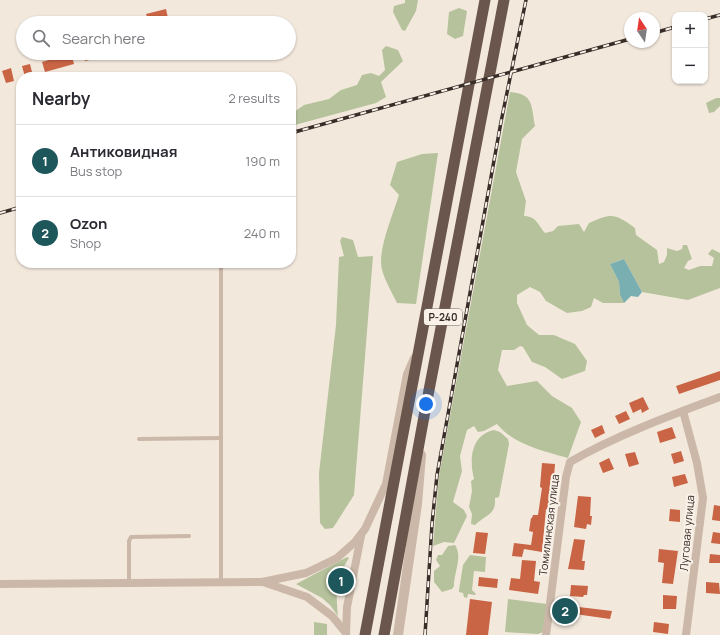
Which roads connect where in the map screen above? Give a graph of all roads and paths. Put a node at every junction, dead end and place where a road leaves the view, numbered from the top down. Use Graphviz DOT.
graph roads {
  1 [pos="485,0"];
  2 [pos="504,0"];
  3 [pos="221,268"];
  4 [pos="420,344"];
  5 [pos="720,397"];
  6 [pos="425,411"];
  7 [pos="683,411"];
  8 [pos="221,438"];
  9 [pos="139,439"];
  10 [pos="365,529"];
  11 [pos="189,536"];
  12 [pos="221,582"];
  13 [pos="262,582"];
  14 [pos="129,583"];
  15 [pos="0,584"];
  16 [pos="346,634"];
  17 [pos="365,635"];
  18 [pos="384,635"];
  19 [pos="398,635"];
  20 [pos="546,635"];
  21 [pos="686,635"];
  1 -- 4 [label="highway, Р-240"];
  2 -- 6 [label="highway, Р-240"];
  3 -- 8 [label="lane"];
  4 -- 10 [label="street"];
  4 -- 17 [label="highway, Р-240"];
  5 -- 7 [label="street, Томилинская улица"];
  6 -- 18 [label="highway, Р-240"];
  6 -- 19 [label="street"];
  7 -- 20 [label="street, Томилинская улица"];
  7 -- 21 [label="street, Луговая улица"];
  8 -- 9 [label="lane"];
  8 -- 12 [label="lane"];
  10 -- 13 [label="street"];
  10 -- 16 [label="street"];
  11 -- 14 [label="lane"];
  12 -- 13 [label="street"];
  12 -- 14 [label="street"];
  13 -- 16 [label="street"];
  14 -- 15 [label="street"];
}
